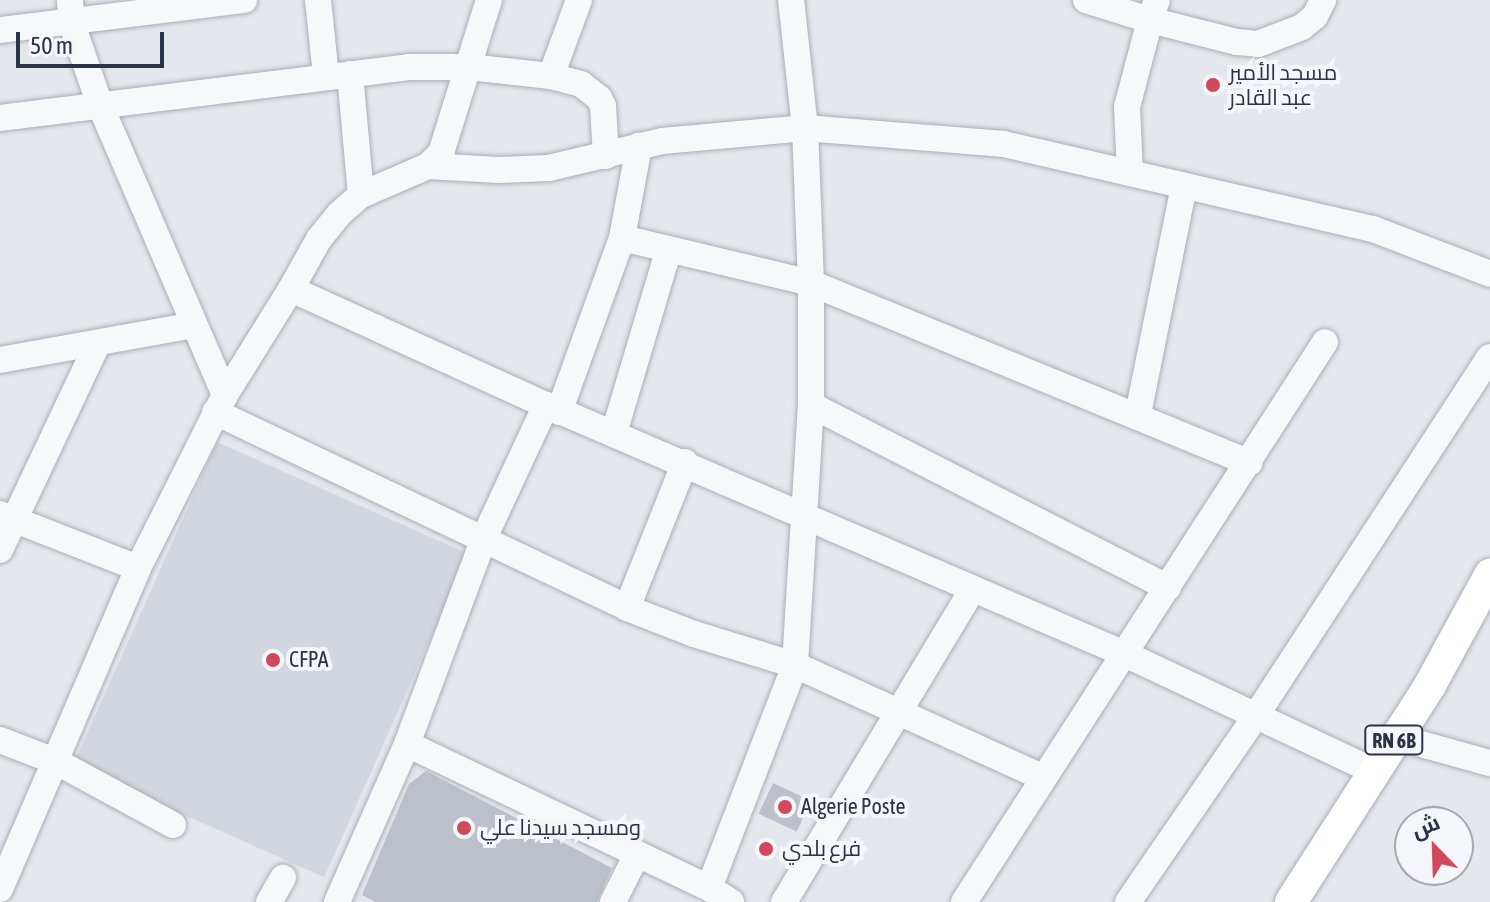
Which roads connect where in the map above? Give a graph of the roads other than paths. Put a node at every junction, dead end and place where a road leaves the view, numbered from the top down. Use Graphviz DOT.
graph roads {
  1 [pos="237,0"];
  2 [pos="244,0"];
  3 [pos="318,0"];
  4 [pos="489,0"];
  5 [pos="579,0"];
  6 [pos="791,0"];
  7 [pos="1086,0"];
  8 [pos="1323,0"];
  9 [pos="153,6"];
  10 [pos="1154,10"];
  11 [pos="71,12"];
  12 [pos="0,30"];
  13 [pos="468,67"];
  14 [pos="338,75"];
  15 [pos="551,76"];
  16 [pos="100,105"];
  17 [pos="0,118"];
  18 [pos="805,128"];
  19 [pos="639,146"];
  20 [pos="606,156"];
  21 [pos="428,166"];
  22 [pos="1130,173"];
  23 [pos="1184,186"];
  24 [pos="361,195"];
  25 [pos="622,238"];
  26 [pos="669,249"];
  27 [pos="1490,274"];
  28 [pos="811,283"];
  29 [pos="291,289"];
  30 [pos="194,325"];
  31 [pos="1325,342"];
  32 [pos="98,343"];
  33 [pos="1490,357"];
  34 [pos="0,360"];
  35 [pos="220,403"];
  36 [pos="811,405"];
  37 [pos="553,408"];
  38 [pos="1138,414"];
  39 [pos="614,433"];
  40 [pos="685,462"];
  41 [pos="1250,463"];
  42 [pos="8,516"];
  43 [pos="805,516"];
  44 [pos="484,538"];
  45 [pos="0,550"];
  46 [pos="138,568"];
  47 [pos="1490,575"];
  48 [pos="1168,588"];
  49 [pos="973,589"];
  50 [pos="627,608"];
  51 [pos="1127,655"];
  52 [pos="795,665"];
  53 [pos="896,713"];
  54 [pos="1257,714"];
  55 [pos="1396,737"];
  56 [pos="0,740"];
  57 [pos="407,744"];
  58 [pos="57,762"];
  59 [pos="1490,763"];
  60 [pos="1374,771"];
  61 [pos="1042,777"];
  62 [pos="173,825"];
  63 [pos="637,854"];
  64 [pos="283,878"];
  65 [pos="0,889"];
  66 [pos="720,895"];
  67 [pos="269,902"];
  68 [pos="337,902"];
  69 [pos="613,902"];
  70 [pos="784,902"];
  71 [pos="964,902"];
  72 [pos="1128,902"];
  73 [pos="1291,902"];
  1 -- 2 [label="street"];
  1 -- 9 [label="street"];
  3 -- 14 [label="street"];
  4 -- 13 [label="street"];
  5 -- 15 [label="street"];
  6 -- 18 [label="street"];
  7 -- 10 [label="street"];
  8 -- 10 [label="street"];
  9 -- 11 [label="street"];
  10 -- 22 [label="street"];
  11 -- 12 [label="street"];
  11 -- 16 [label="street"];
  13 -- 14 [label="street"];
  13 -- 15 [label="street"];
  13 -- 21 [label="street"];
  14 -- 16 [label="street"];
  14 -- 24 [label="street"];
  15 -- 20 [label="street"];
  16 -- 17 [label="street"];
  16 -- 30 [label="street"];
  18 -- 19 [label="street"];
  18 -- 22 [label="street"];
  18 -- 28 [label="street"];
  19 -- 20 [label="street"];
  19 -- 25 [label="street"];
  20 -- 21 [label="street"];
  21 -- 24 [label="street"];
  22 -- 23 [label="street"];
  23 -- 27 [label="street"];
  23 -- 38 [label="street"];
  24 -- 29 [label="street"];
  25 -- 26 [label="street"];
  25 -- 37 [label="street"];
  26 -- 28 [label="street"];
  26 -- 39 [label="street"];
  28 -- 36 [label="street"];
  28 -- 38 [label="street"];
  29 -- 35 [label="street"];
  29 -- 37 [label="street"];
  30 -- 32 [label="street"];
  30 -- 35 [label="street"];
  31 -- 41 [label="street"];
  32 -- 34 [label="street"];
  32 -- 42 [label="street"];
  33 -- 54 [label="street"];
  35 -- 44 [label="street"];
  35 -- 46 [label="street"];
  36 -- 43 [label="street"];
  36 -- 48 [label="street"];
  37 -- 39 [label="street"];
  37 -- 44 [label="street"];
  38 -- 41 [label="street"];
  39 -- 40 [label="street"];
  40 -- 43 [label="street"];
  40 -- 50 [label="street"];
  41 -- 48 [label="street"];
  42 -- 45 [label="street"];
  42 -- 46 [label="street"];
  43 -- 49 [label="street"];
  43 -- 52 [label="street"];
  44 -- 50 [label="street"];
  44 -- 57 [label="street"];
  46 -- 58 [label="street"];
  47 -- 55 [label="main road, RN 6B"];
  48 -- 51 [label="street"];
  49 -- 51 [label="street"];
  49 -- 53 [label="street"];
  50 -- 52 [label="street"];
  51 -- 54 [label="street"];
  51 -- 61 [label="street"];
  52 -- 53 [label="street"];
  52 -- 66 [label="street"];
  53 -- 61 [label="street"];
  53 -- 70 [label="street"];
  54 -- 60 [label="street"];
  54 -- 72 [label="street"];
  55 -- 59 [label="street"];
  55 -- 60 [label="main road, RN 6B"];
  56 -- 58 [label="street"];
  57 -- 63 [label="street"];
  57 -- 68 [label="street"];
  58 -- 62 [label="street"];
  58 -- 65 [label="street"];
  60 -- 73 [label="main road, RN 6B"];
  61 -- 71 [label="street"];
  63 -- 66 [label="street"];
  63 -- 69 [label="street"];
  64 -- 67 [label="street"];
}
